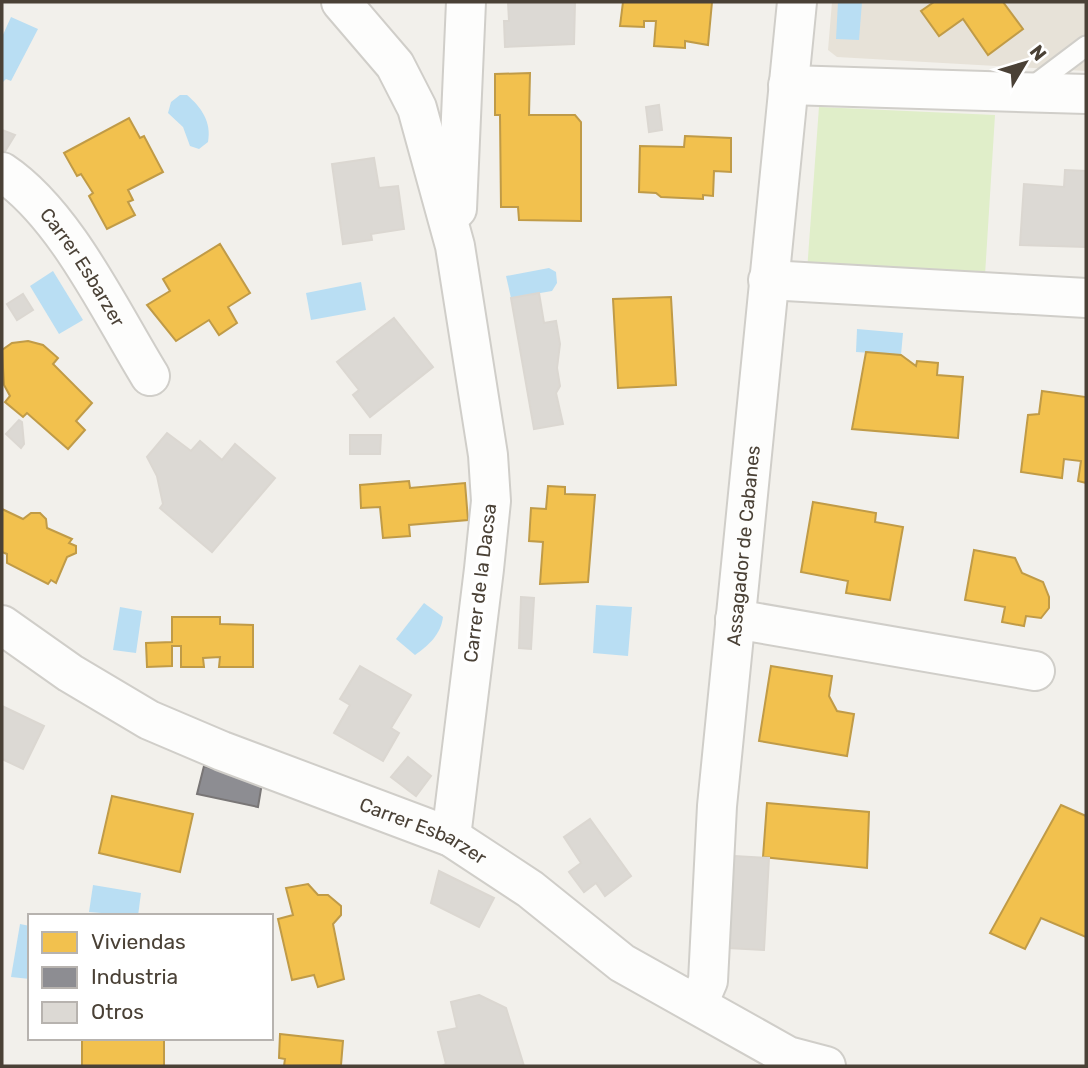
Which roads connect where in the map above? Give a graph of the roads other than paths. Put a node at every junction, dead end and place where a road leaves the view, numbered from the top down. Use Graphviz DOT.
graph roads {
  1 [pos="341,2"];
  2 [pos="466,2"];
  3 [pos="797,2"];
  4 [pos="1086,46"];
  5 [pos="788,85"];
  6 [pos="1028,90"];
  7 [pos="1086,94"];
  8 [pos="2,172"];
  9 [pos="455,246"];
  10 [pos="768,280"];
  11 [pos="1086,298"];
  12 [pos="150,376"];
  13 [pos="735,618"];
  14 [pos="2,625"];
  15 [pos="1035,671"];
  16 [pos="451,837"];
  17 [pos="698,1004"];
  18 [pos="826,1066"];
  1 -- 9 [label="street, Carrer de la Dacsa"];
  2 -- 9 [label="street, Carrer de la Dacsa"];
  3 -- 5 [label="street, Assagador de Cabanes"];
  4 -- 6 [label="lane"];
  5 -- 6 [label="street"];
  5 -- 10 [label="street, Assagador de Cabanes"];
  6 -- 7 [label="street"];
  8 -- 12 [label="street, Carrer Esbarzer"];
  9 -- 16 [label="street, Carrer de la Dacsa"];
  10 -- 11 [label="street"];
  10 -- 13 [label="street, Assagador de Cabanes"];
  13 -- 15 [label="street"];
  13 -- 17 [label="street, Assagador de Cabanes"];
  14 -- 16 [label="street, Carrer Esbarzer"];
  16 -- 17 [label="street, Carrer Esbarzer"];
  17 -- 18 [label="street, Carrer Esbarzer"];
}
